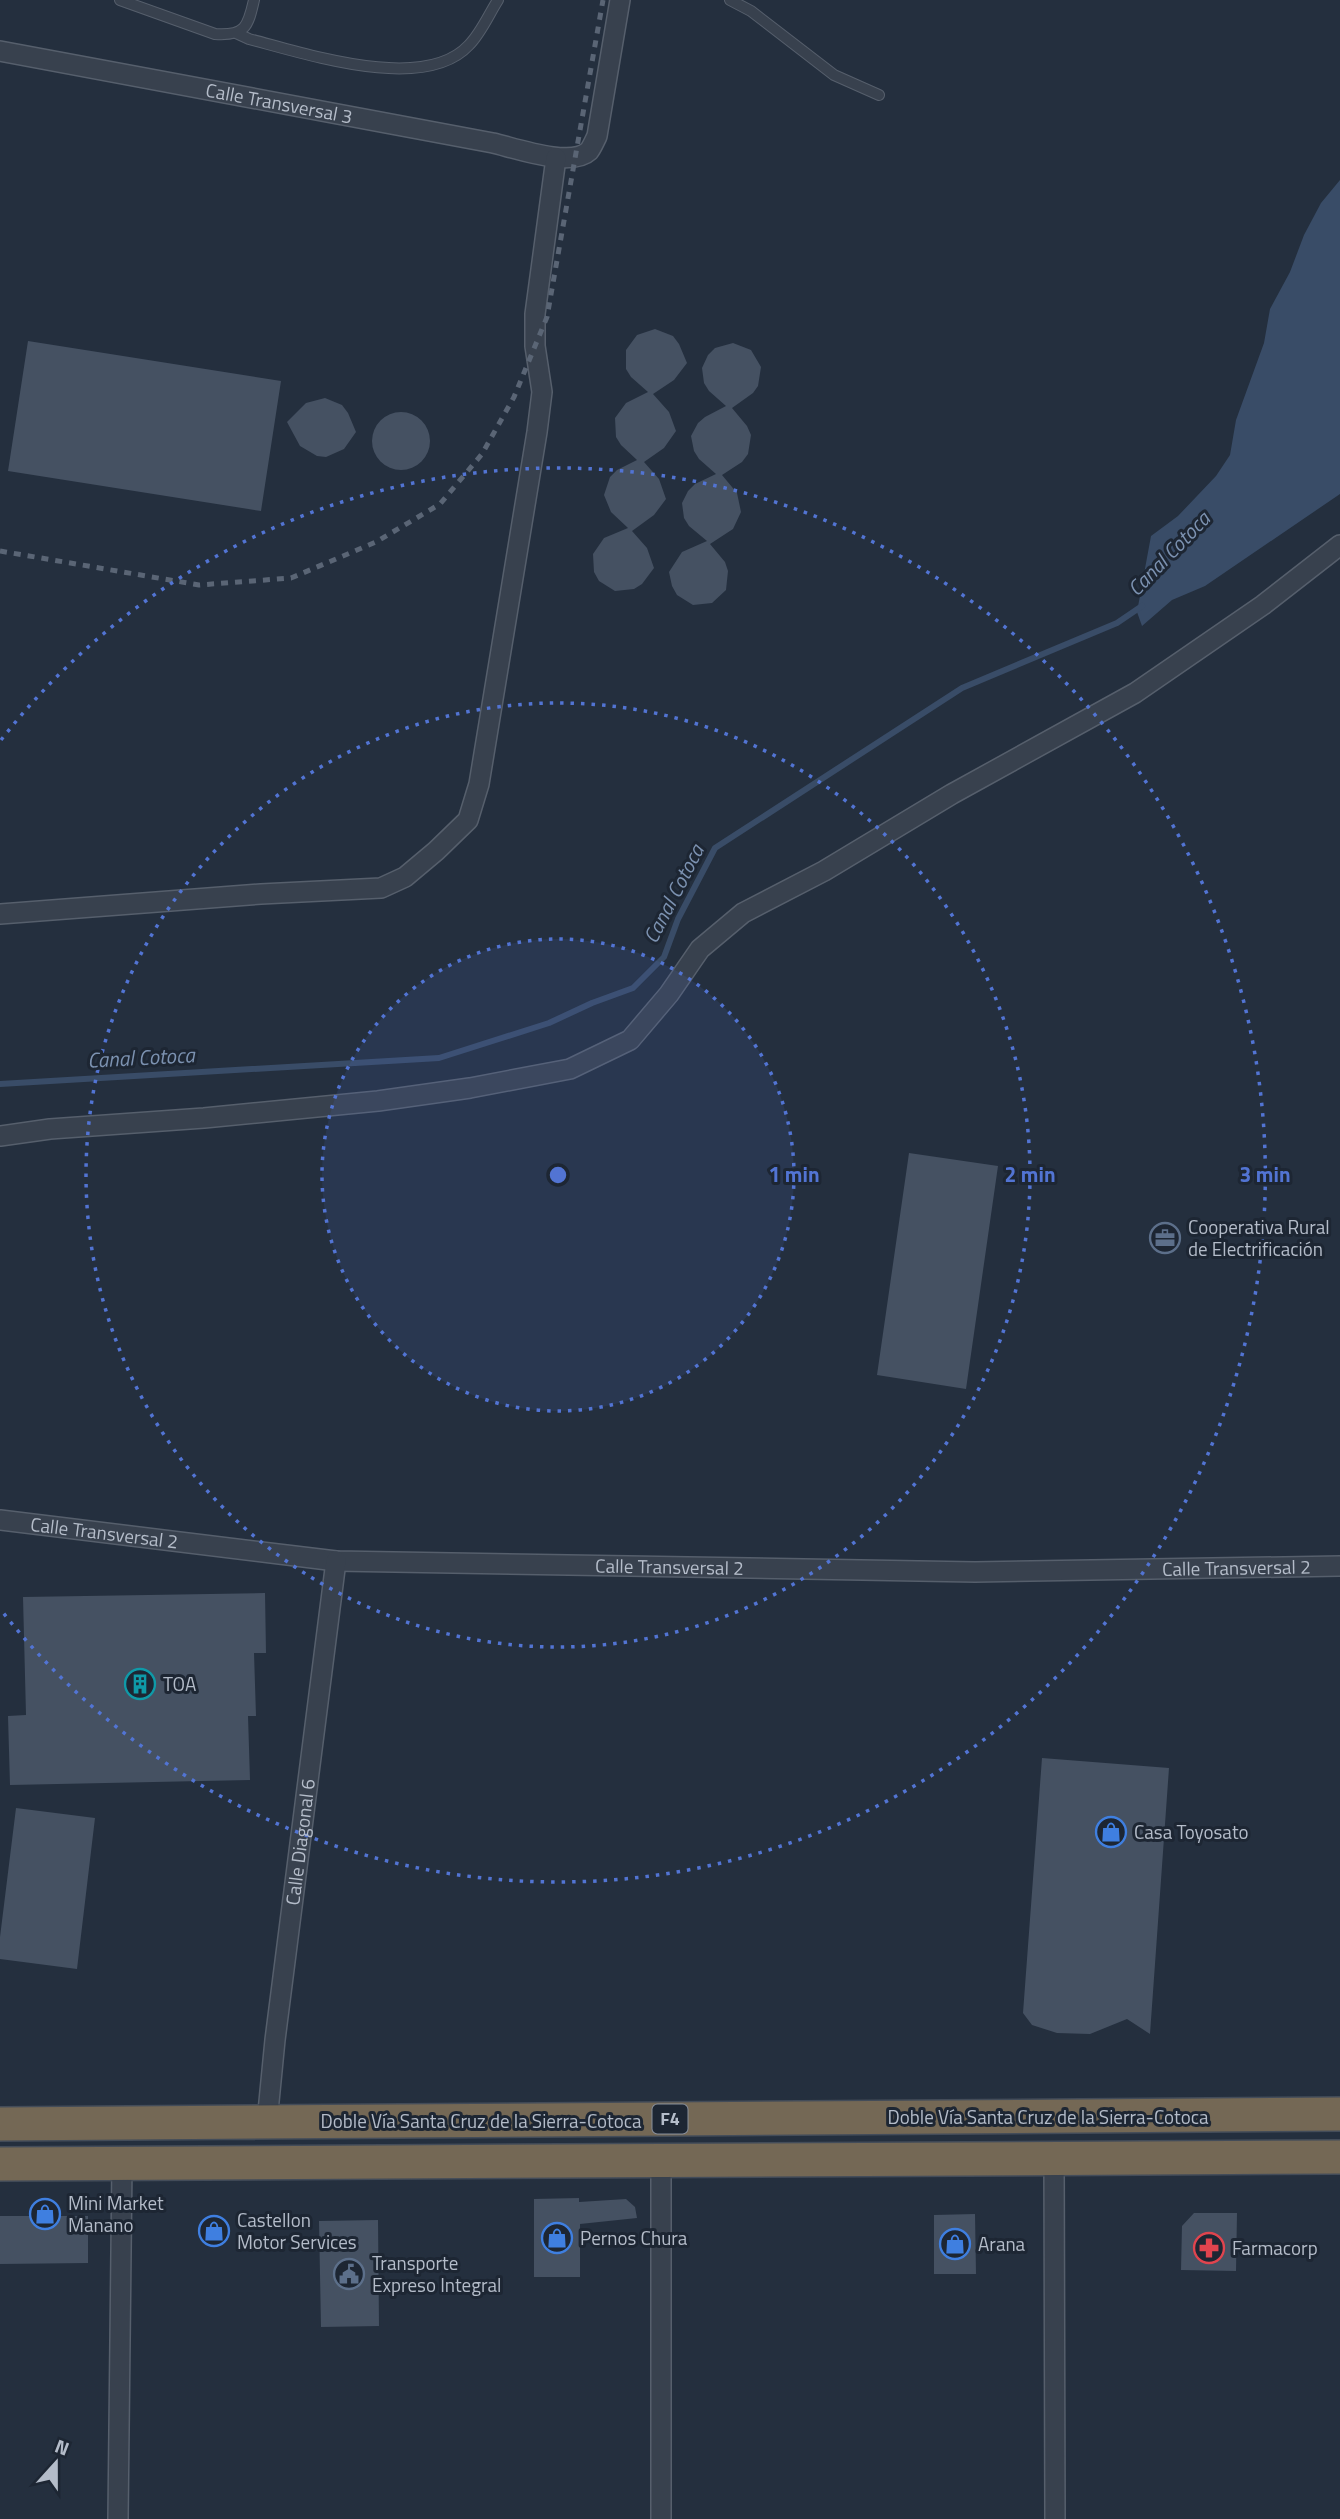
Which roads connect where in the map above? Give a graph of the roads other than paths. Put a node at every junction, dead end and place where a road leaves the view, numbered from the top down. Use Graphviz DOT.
graph roads {
  1 [pos="120,0"];
  2 [pos="254,0"];
  3 [pos="498,0"];
  4 [pos="620,0"];
  5 [pos="730,0"];
  6 [pos="236,33"];
  7 [pos="0,51"];
  8 [pos="879,95"];
  9 [pos="556,158"];
  10 [pos="1340,545"];
  11 [pos="0,914"];
  12 [pos="0,1136"];
  13 [pos="0,1520"];
  14 [pos="337,1561"];
  15 [pos="1340,1566"];
  16 [pos="1340,2114"];
  17 [pos="267,2122"];
  18 [pos="0,2124"];
  19 [pos="1340,2157"];
  20 [pos="1054,2158"];
  21 [pos="661,2161"];
  22 [pos="0,2164"];
  23 [pos="122,2164"];
  24 [pos="118,2519"];
  25 [pos="661,2519"];
  26 [pos="1055,2519"];
  1 -- 6 [label="lane"];
  2 -- 6 [label="lane"];
  3 -- 6 [label="lane"];
  4 -- 9 [label="street"];
  5 -- 8 [label="lane"];
  7 -- 9 [label="street, Calle Transversal 3"];
  9 -- 11 [label="street"];
  10 -- 12 [label="street"];
  13 -- 14 [label="street, Calle Transversal 2"];
  14 -- 15 [label="street, Calle Transversal 2"];
  14 -- 17 [label="street, Calle Diagonal 6"];
  16 -- 17 [label="highway, Doble Vía Santa Cruz de la Sierra-Cotoca / F4"];
  17 -- 18 [label="highway, Doble Vía Santa Cruz de la Sierra-Cotoca / F4"];
  19 -- 20 [label="highway, Doble Vía Santa Cruz de la Sierra-Cotoca / F4"];
  20 -- 21 [label="highway, Doble Vía Santa Cruz de la Sierra-Cotoca / F4"];
  20 -- 26 [label="street"];
  21 -- 23 [label="highway, Doble Vía Santa Cruz de la Sierra-Cotoca / F4"];
  21 -- 25 [label="street"];
  22 -- 23 [label="highway, Doble Vía Santa Cruz de la Sierra-Cotoca / F4"];
  23 -- 24 [label="street"];
}
